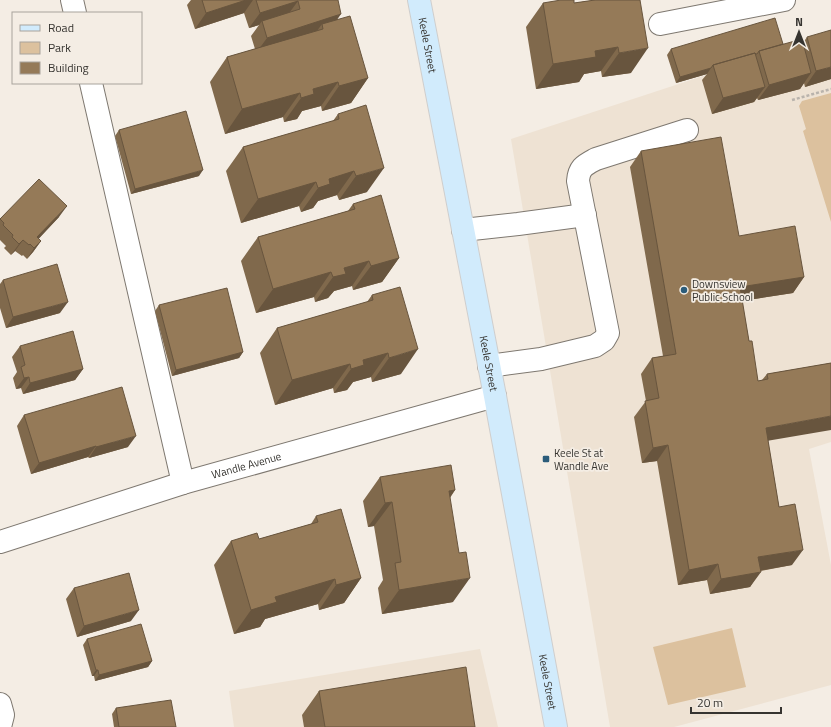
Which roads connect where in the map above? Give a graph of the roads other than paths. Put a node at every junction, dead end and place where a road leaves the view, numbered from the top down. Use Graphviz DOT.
graph roads {
  1 [pos="72,0"];
  2 [pos="419,0"];
  3 [pos="784,0"];
  4 [pos="75,12"];
  5 [pos="660,24"];
  6 [pos="91,84"];
  7 [pos="687,130"];
  8 [pos="585,215"];
  9 [pos="463,230"];
  10 [pos="489,366"];
  11 [pos="495,396"];
  12 [pos="183,483"];
  13 [pos="0,542"];
  14 [pos="0,704"];
  15 [pos="0,727"];
  16 [pos="556,727"];
  1 -- 4 [label="street"];
  2 -- 9 [label="main road, Keele Street"];
  3 -- 5 [label="street"];
  6 -- 12 [label="street"];
  7 -- 8 [label="street"];
  8 -- 9 [label="street"];
  8 -- 10 [label="street"];
  9 -- 10 [label="main road, Keele Street"];
  10 -- 11 [label="main road, Keele Street"];
  11 -- 12 [label="street, Wandle Avenue"];
  11 -- 16 [label="main road, Keele Street"];
  12 -- 13 [label="street, Wandle Avenue"];
  14 -- 15 [label="street"];
}
